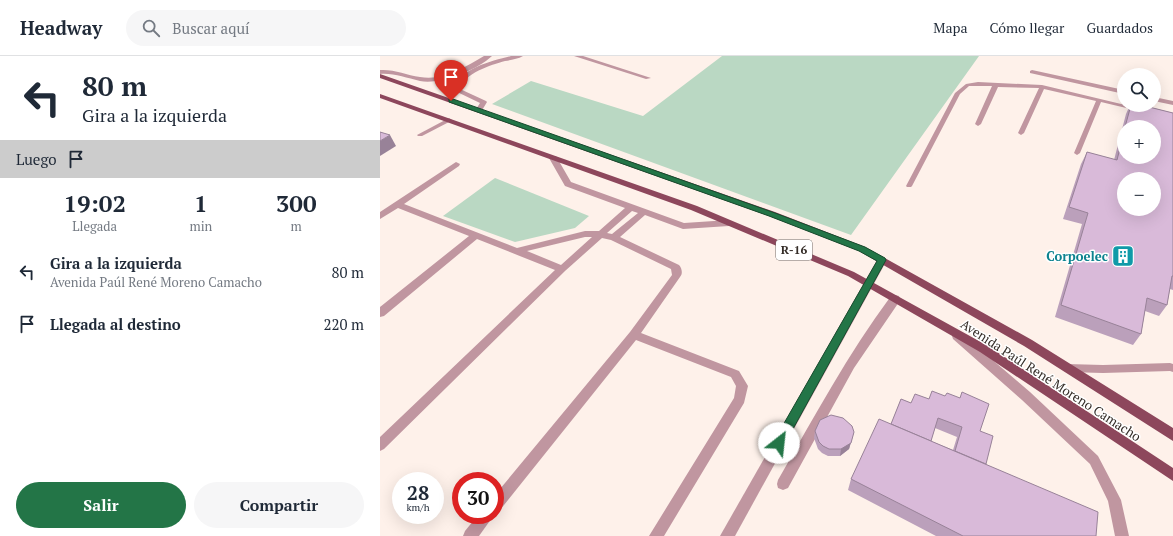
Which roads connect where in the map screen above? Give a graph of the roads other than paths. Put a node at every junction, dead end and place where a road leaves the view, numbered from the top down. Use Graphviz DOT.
graph roads {
  1 [pos="489,56"];
  2 [pos="520,56"];
  3 [pos="577,56"];
  4 [pos="464,70"];
  5 [pos="380,72"];
  6 [pos="1032,72"];
  7 [pos="472,73"];
  8 [pos="380,76"];
  9 [pos="648,78"];
  10 [pos="996,84"];
  11 [pos="1042,87"];
  12 [pos="1117,90"];
  13 [pos="380,96"];
  14 [pos="1099,100"];
  15 [pos="1161,100"];
  16 [pos="1173,103"];
  17 [pos="1117,104"];
  18 [pos="479,111"];
  19 [pos="449,120"];
  20 [pos="978,124"];
  21 [pos="1020,133"];
  22 [pos="420,135"];
  23 [pos="1077,153"];
  24 [pos="554,158"];
  25 [pos="456,164"];
  26 [pos="908,186"];
  27 [pos="397,204"];
  28 [pos="631,207"];
  29 [pos="644,212"];
  30 [pos="380,216"];
  31 [pos="729,223"];
  32 [pos="600,234"];
  33 [pos="476,235"];
  34 [pos="614,238"];
  35 [pos="518,252"];
  36 [pos="882,260"];
  37 [pos="562,269"];
  38 [pos="868,283"];
  39 [pos="895,299"];
  40 [pos="380,313"];
  41 [pos="951,331"];
  42 [pos="634,335"];
  43 [pos="1172,367"];
  44 [pos="1067,368"];
  45 [pos="1173,435"];
  46 [pos="380,445"];
  47 [pos="1173,475"];
  48 [pos="783,484"];
  49 [pos="504,494"];
  50 [pos="480,524"];
  51 [pos="470,536"];
  52 [pos="656,536"];
  53 [pos="727,536"];
  54 [pos="1122,536"];
  1 -- 4 [label="street"];
  2 -- 7 [label="street"];
  3 -- 9 [label="street"];
  4 -- 5 [label="street"];
  4 -- 7 [label="street"];
  6 -- 12 [label="street"];
  7 -- 18 [label="street"];
  8 -- 18 [label="main road, Avenida Paúl René Moreno Camacho / R-16"];
  10 -- 11 [label="lane"];
  10 -- 20 [label="lane"];
  10 -- 26 [label="lane"];
  11 -- 14 [label="lane"];
  11 -- 21 [label="lane"];
  13 -- 19 [label="main road, Avenida Paúl René Moreno Camacho / R-16"];
  14 -- 17 [label="lane"];
  14 -- 23 [label="lane"];
  15 -- 16 [label="street"];
  18 -- 36 [label="main road, Avenida Paúl René Moreno Camacho / R-16"];
  19 -- 22 [label="lane"];
  19 -- 24 [label="main road, Avenida Paúl René Moreno Camacho / R-16"];
  24 -- 28 [label="street"];
  24 -- 31 [label="main road, Avenida Paúl René Moreno Camacho / R-16"];
  25 -- 27 [label="street"];
  27 -- 30 [label="street"];
  27 -- 33 [label="street"];
  28 -- 29 [label="street"];
  28 -- 32 [label="street"];
  29 -- 31 [label="street"];
  29 -- 34 [label="street"];
  31 -- 38 [label="main road, Avenida Paúl René Moreno Camacho / R-16"];
  32 -- 34 [label="street"];
  32 -- 35 [label="street"];
  32 -- 37 [label="street"];
  33 -- 35 [label="street"];
  33 -- 40 [label="street"];
  34 -- 42 [label="street"];
  35 -- 37 [label="street"];
  36 -- 38 [label="street"];
  36 -- 44 [label="main road, Avenida Paúl René Moreno Camacho / R-16"];
  37 -- 46 [label="street"];
  38 -- 39 [label="main road, Avenida Paúl René Moreno Camacho / R-16"];
  38 -- 53 [label="street"];
  39 -- 41 [label="main road, Avenida Paúl René Moreno Camacho / R-16"];
  39 -- 48 [label="street"];
  41 -- 47 [label="main road, Avenida Paúl René Moreno Camacho / R-16"];
  41 -- 54 [label="street"];
  42 -- 49 [label="street"];
  42 -- 52 [label="street"];
  43 -- 44 [label="lane"];
  44 -- 45 [label="main road, Avenida Paúl René Moreno Camacho / R-16"];
  50 -- 51 [label="street"];
}
